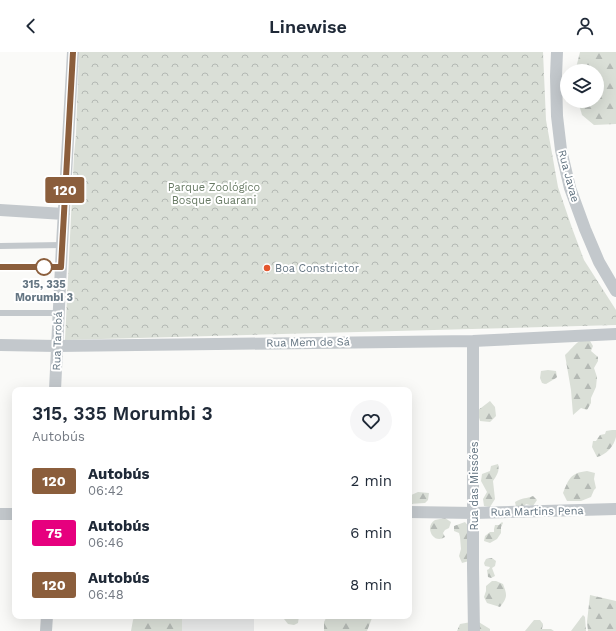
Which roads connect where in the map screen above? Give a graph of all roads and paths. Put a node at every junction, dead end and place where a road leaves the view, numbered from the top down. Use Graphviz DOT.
graph roads {
  1 [pos="73,52"];
  2 [pos="557,52"];
  3 [pos="0,210"];
  4 [pos="64,214"];
  5 [pos="62,245"];
  6 [pos="0,246"];
  7 [pos="0,267"];
  8 [pos="61,267"];
  9 [pos="616,291"];
  10 [pos="0,313"];
  11 [pos="58,313"];
  12 [pos="616,334"];
  13 [pos="473,341"];
  14 [pos="0,345"];
  15 [pos="57,346"];
  16 [pos="55,387"];
  17 [pos="616,509"];
  18 [pos="412,512"];
  19 [pos="474,512"];
  20 [pos="0,514"];
  21 [pos="12,514"];
  22 [pos="47,619"];
  23 [pos="46,631"];
  24 [pos="474,631"];
  1 -- 4 [label="street, Rua Tarobá"];
  2 -- 9 [label="street, Rua Javae"];
  3 -- 4 [label="street"];
  4 -- 5 [label="street, Rua Tarobá"];
  5 -- 6 [label="lane"];
  5 -- 8 [label="street, Rua Tarobá"];
  7 -- 8 [label="lane"];
  8 -- 11 [label="street, Rua Tarobá"];
  10 -- 11 [label="lane"];
  11 -- 15 [label="street, Rua Tarobá"];
  12 -- 13 [label="street, Rua Mem de Sá"];
  13 -- 15 [label="street, Rua Mem de Sá"];
  13 -- 19 [label="street, Rua das Missões"];
  14 -- 15 [label="street, Rua Mem de Sá"];
  15 -- 16 [label="street, Rua Tarobá"];
  17 -- 19 [label="street, Rua Martins Pena"];
  18 -- 19 [label="street, Rua Martins Pena"];
  19 -- 24 [label="street, Rua das Missões"];
  20 -- 21 [label="street"];
  22 -- 23 [label="street"];
}
